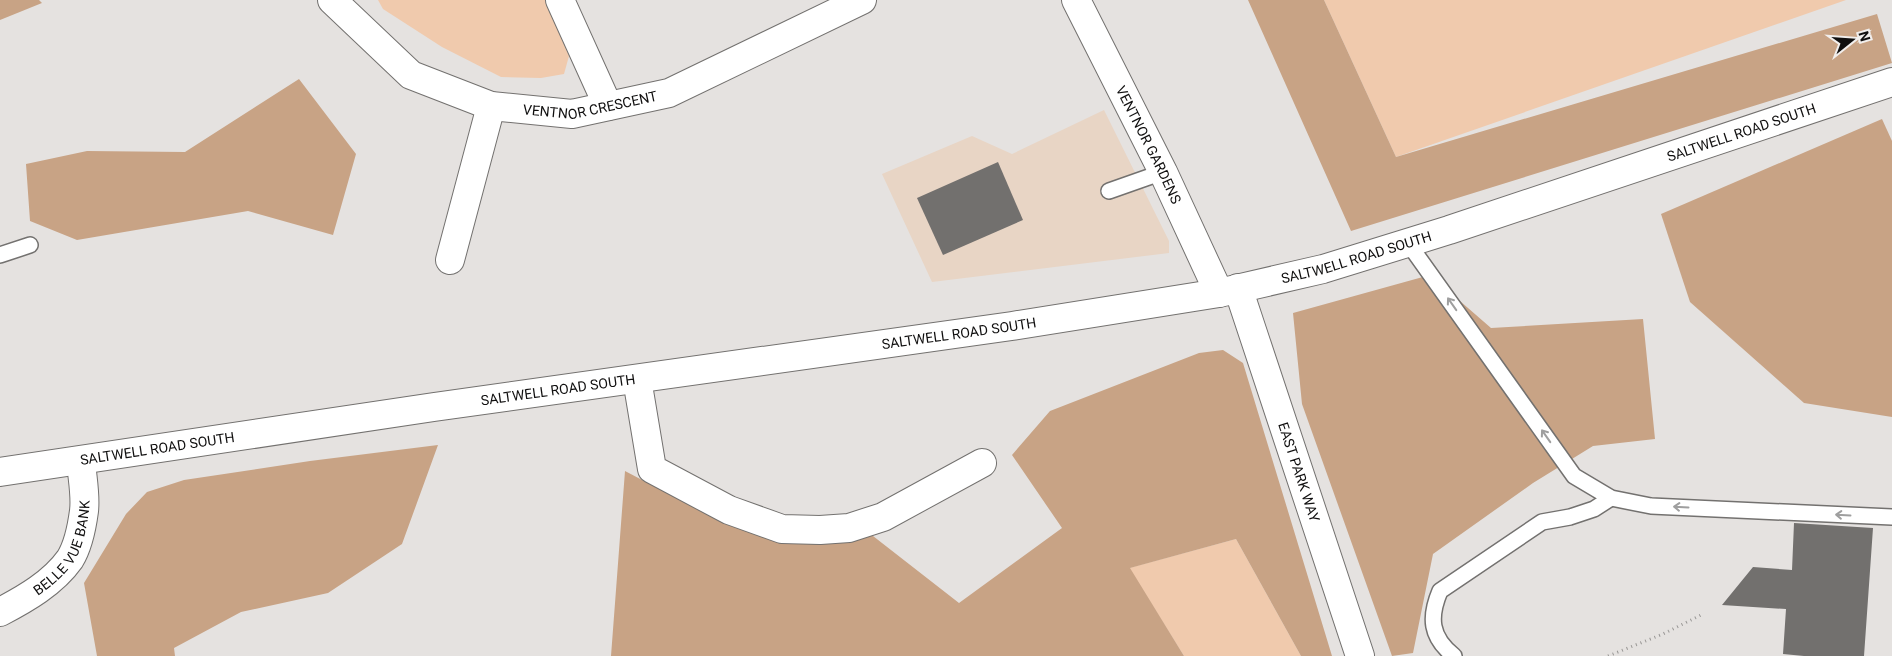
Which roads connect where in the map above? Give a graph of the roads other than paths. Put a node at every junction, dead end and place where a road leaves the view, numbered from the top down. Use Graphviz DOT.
graph roads {
  1 [pos="332,0"];
  2 [pos="560,0"];
  3 [pos="862,0"];
  4 [pos="1076,0"];
  5 [pos="1892,82"];
  6 [pos="491,106"];
  7 [pos="608,106"];
  8 [pos="1163,172"];
  9 [pos="1109,191"];
  10 [pos="1408,243"];
  11 [pos="30,245"];
  12 [pos="0,255"];
  13 [pos="450,260"];
  14 [pos="1228,290"];
  15 [pos="637,379"];
  16 [pos="81,461"];
  17 [pos="982,463"];
  18 [pos="0,472"];
  19 [pos="1611,498"];
  20 [pos="1892,517"];
  21 [pos="12,602"];
  22 [pos="0,612"];
  23 [pos="1360,656"];
  24 [pos="1454,656"];
  1 -- 6 [label="street, VENTNOR CRESCENT"];
  2 -- 7 [label="street"];
  3 -- 7 [label="street, VENTNOR CRESCENT"];
  4 -- 8 [label="street, VENTNOR GARDENS"];
  5 -- 10 [label="street, SALTWELL ROAD SOUTH"];
  6 -- 7 [label="street, VENTNOR CRESCENT"];
  6 -- 13 [label="street"];
  8 -- 9 [label="lane"];
  8 -- 14 [label="street, VENTNOR GARDENS"];
  10 -- 14 [label="street, SALTWELL ROAD SOUTH"];
  19 -- 10 [label="lane, one-way"];
  11 -- 12 [label="lane"];
  14 -- 15 [label="street, SALTWELL ROAD SOUTH"];
  14 -- 23 [label="street, EAST PARK WAY"];
  15 -- 16 [label="street, SALTWELL ROAD SOUTH"];
  15 -- 17 [label="street"];
  16 -- 18 [label="street, SALTWELL ROAD SOUTH"];
  16 -- 21 [label="street, BELLE VUE BANK"];
  20 -- 19 [label="lane, one-way"];
  19 -- 24 [label="lane"];
  21 -- 22 [label="street, BELLE VUE BANK"];
}
